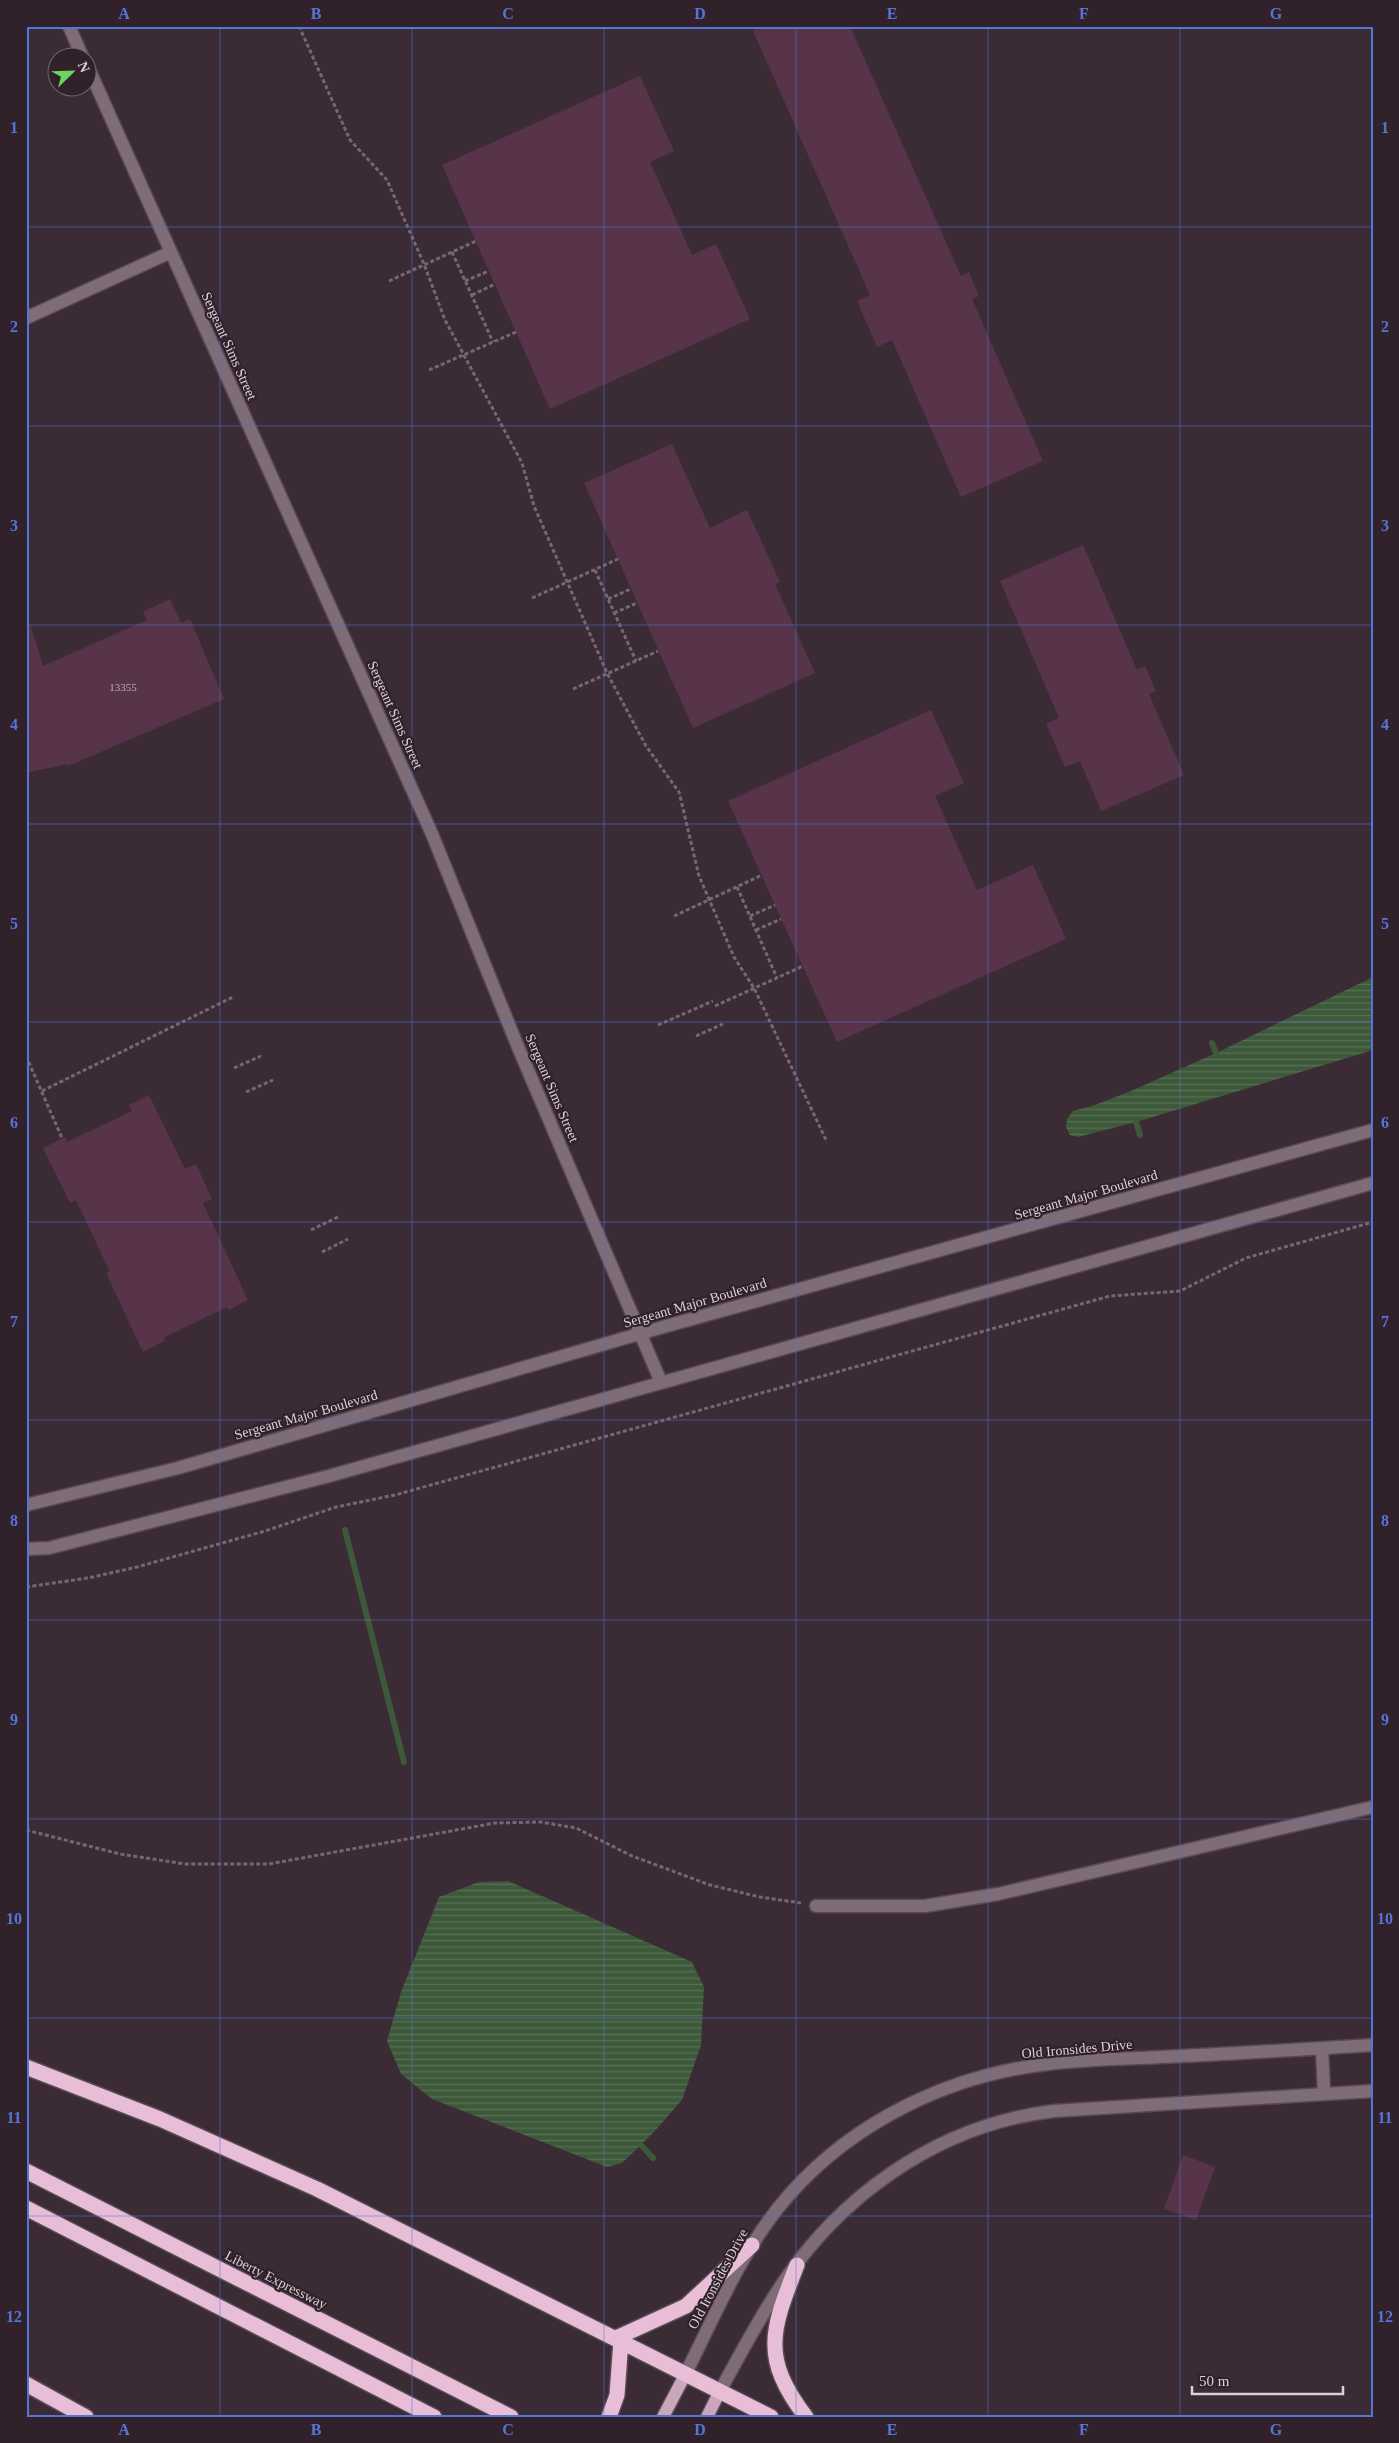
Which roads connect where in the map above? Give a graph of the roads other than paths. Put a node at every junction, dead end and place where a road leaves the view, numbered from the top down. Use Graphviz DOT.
graph roads {
  1 [pos="69,26"];
  2 [pos="79,48"];
  3 [pos="98,89"];
  4 [pos="171,252"];
  5 [pos="26,318"];
  6 [pos="1373,1130"];
  7 [pos="1373,1183"];
  8 [pos="641,1334"];
  9 [pos="661,1382"];
  10 [pos="26,1505"];
  11 [pos="26,1549"];
  12 [pos="1373,1807"];
  13 [pos="816,1906"];
  14 [pos="1373,2045"];
  15 [pos="1322,2048"];
  16 [pos="26,2067"];
  17 [pos="1373,2091"];
  18 [pos="1324,2094"];
  19 [pos="26,2172"];
  20 [pos="26,2208"];
  21 [pos="752,2245"];
  22 [pos="796,2265"];
  23 [pos="619,2339"];
  24 [pos="685,2374"];
  25 [pos="26,2384"];
  26 [pos="720,2390"];
  27 [pos="86,2417"];
  28 [pos="434,2417"];
  29 [pos="511,2417"];
  30 [pos="609,2417"];
  31 [pos="663,2417"];
  32 [pos="707,2417"];
  33 [pos="771,2417"];
  34 [pos="806,2417"];
  1 -- 2 [label="street"];
  3 -- 4 [label="street, Sergeant Sims Street"];
  4 -- 5 [label="street"];
  4 -- 8 [label="street, Sergeant Sims Street"];
  6 -- 8 [label="street, Sergeant Major Boulevard"];
  7 -- 9 [label="street"];
  8 -- 9 [label="street, Sergeant Sims Street"];
  8 -- 10 [label="street, Sergeant Major Boulevard"];
  9 -- 11 [label="street"];
  12 -- 13 [label="street"];
  14 -- 15 [label="street, Old Ironsides Drive"];
  15 -- 18 [label="street"];
  15 -- 21 [label="street, Old Ironsides Drive"];
  16 -- 23 [label="highway"];
  17 -- 18 [label="street"];
  18 -- 22 [label="street"];
  19 -- 29 [label="highway, Liberty Expressway"];
  20 -- 28 [label="highway"];
  21 -- 23 [label="highway"];
  21 -- 24 [label="street, Old Ironsides Drive"];
  22 -- 26 [label="street"];
  22 -- 34 [label="highway"];
  23 -- 24 [label="highway"];
  23 -- 30 [label="highway"];
  24 -- 26 [label="highway"];
  24 -- 31 [label="main road"];
  25 -- 27 [label="highway"];
  26 -- 32 [label="main road"];
  26 -- 33 [label="highway"];
}
